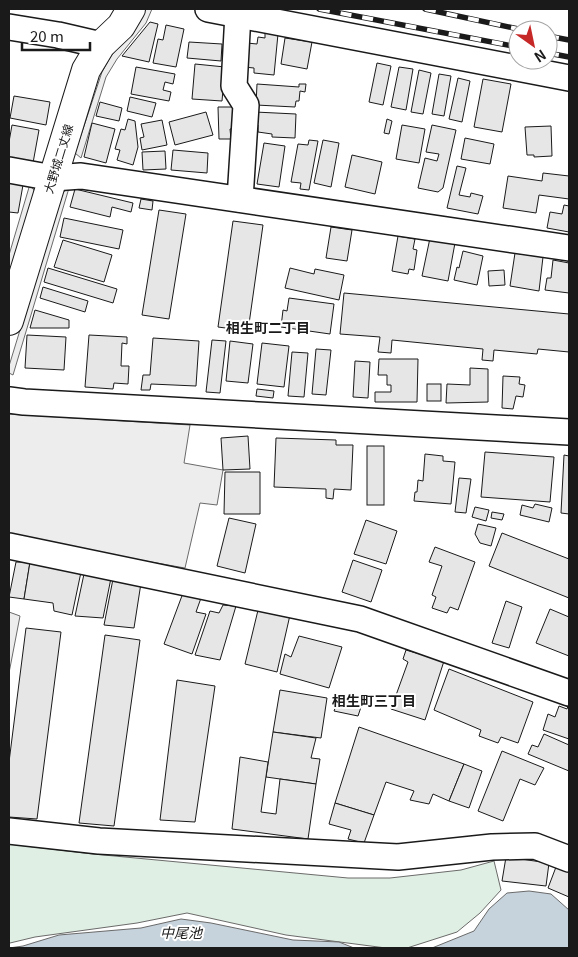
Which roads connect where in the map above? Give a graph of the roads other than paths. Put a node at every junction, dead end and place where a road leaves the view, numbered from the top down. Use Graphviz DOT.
graph roads {
  1 [pos="131,9"];
  2 [pos="208,9"];
  3 [pos="238,14"];
  4 [pos="9,27"];
  5 [pos="100,45"];
  6 [pos="569,78"];
  7 [pos="9,170"];
  8 [pos="53,178"];
  9 [pos="240,199"];
  10 [pos="569,248"];
  11 [pos="14,285"];
  12 [pos="9,321"];
  13 [pos="9,400"];
  14 [pos="569,432"];
  15 [pos="9,546"];
  16 [pos="569,693"];
  17 [pos="9,831"];
  18 [pos="569,859"];
  1 -- 5 [label="main road, 大野城二丈線"];
  2 -- 3 [label="street"];
  3 -- 6 [label="street"];
  3 -- 9 [label="street"];
  4 -- 5 [label="street"];
  5 -- 8 [label="main road, 大野城二丈線"];
  7 -- 8 [label="street"];
  8 -- 9 [label="street"];
  8 -- 11 [label="main road, 大野城二丈線"];
  9 -- 10 [label="street"];
  11 -- 12 [label="main road, 大野城二丈線"];
  13 -- 14 [label="street"];
  15 -- 16 [label="street"];
  17 -- 18 [label="street"];
}
